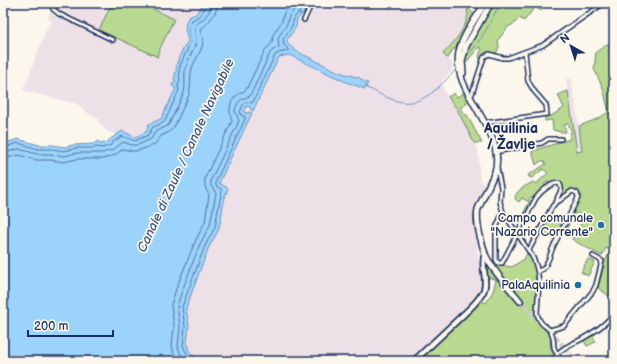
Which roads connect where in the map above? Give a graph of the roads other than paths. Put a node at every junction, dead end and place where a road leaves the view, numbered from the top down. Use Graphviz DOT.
graph roads {
  1 [pos="52,3"];
  2 [pos="312,3"];
  3 [pos="485,3"];
  4 [pos="490,3"];
  5 [pos="604,3"];
  6 [pos="304,20"];
  7 [pos="113,40"];
  8 [pos="526,52"];
  9 [pos="460,63"];
  10 [pos="470,96"];
  11 [pos="485,123"];
  12 [pos="561,139"];
  13 [pos="495,152"];
  14 [pos="496,166"];
  15 [pos="492,177"];
  16 [pos="500,184"];
  17 [pos="557,201"];
  18 [pos="503,212"];
  19 [pos="517,234"];
  20 [pos="529,250"];
  21 [pos="485,254"];
  22 [pos="593,256"];
  23 [pos="538,271"];
  24 [pos="520,301"];
  25 [pos="613,315"];
  26 [pos="550,330"];
  27 [pos="557,354"];
  28 [pos="414,361"];
  29 [pos="554,361"];
  30 [pos="562,361"];
  1 -- 7 [label="street"];
  2 -- 6 [label="street"];
  3 -- 9 [label="main road"];
  4 -- 9 [label="main road"];
  5 -- 8 [label="street"];
  8 -- 10 [label="street"];
  8 -- 11 [label="street"];
  9 -- 10 [label="main road"];
  10 -- 11 [label="main road"];
  11 -- 13 [label="main road"];
  12 -- 13 [label="street"];
  13 -- 14 [label="main road"];
  14 -- 15 [label="main road"];
  14 -- 16 [label="street"];
  15 -- 16 [label="street"];
  15 -- 21 [label="main road"];
  16 -- 18 [label="street"];
  17 -- 19 [label="street"];
  17 -- 20 [label="street"];
  17 -- 23 [label="street"];
  18 -- 19 [label="street"];
  18 -- 19 [label="street"];
  19 -- 20 [label="street"];
  20 -- 23 [label="street"];
  21 -- 24 [label="main road"];
  21 -- 28 [label="street"];
  22 -- 26 [label="street"];
  23 -- 26 [label="street"];
  25 -- 27 [label="street"];
  26 -- 27 [label="street"];
  27 -- 29 [label="street"];
  27 -- 30 [label="street"];
}
